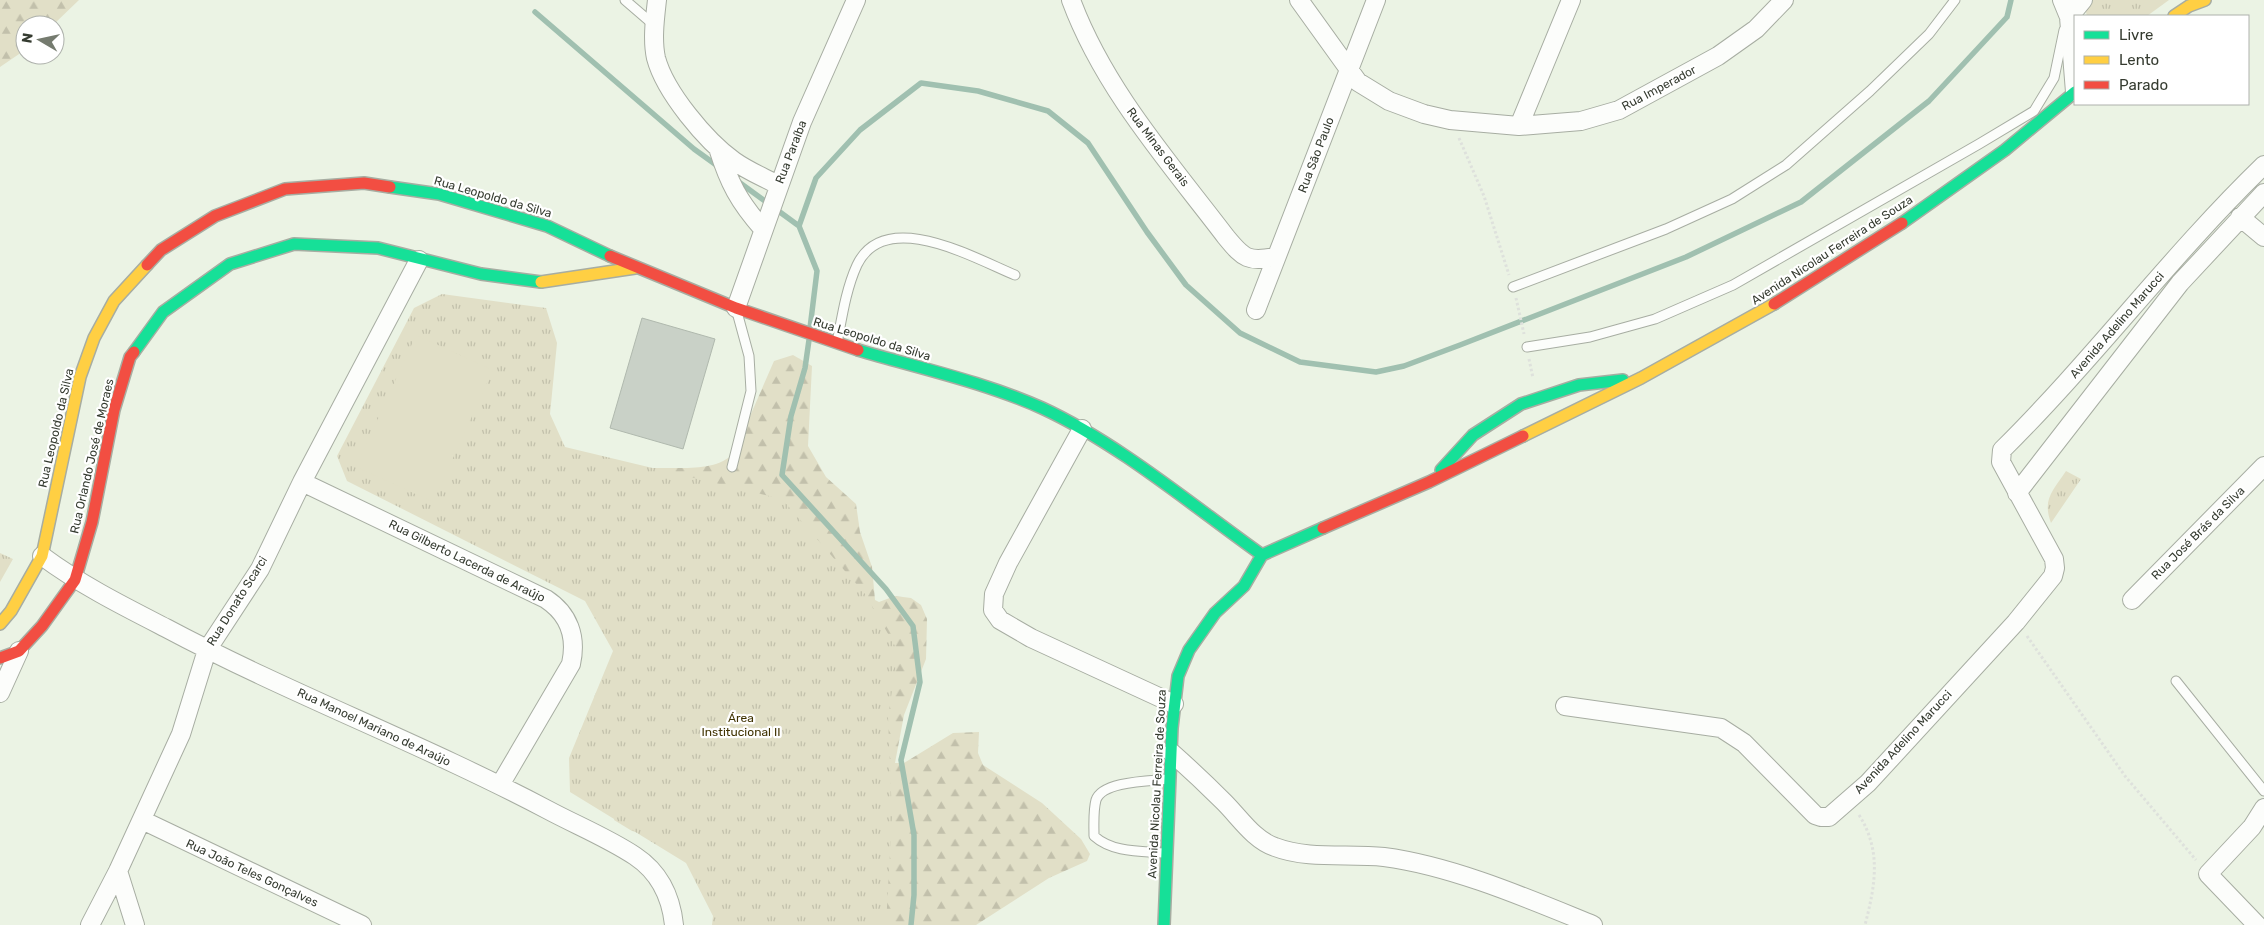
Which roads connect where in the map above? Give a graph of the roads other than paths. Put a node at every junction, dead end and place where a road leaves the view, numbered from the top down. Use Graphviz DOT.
graph roads {
  1 [pos="625,0"];
  2 [pos="657,0"];
  3 [pos="856,0"];
  4 [pos="1071,0"];
  5 [pos="1299,0"];
  6 [pos="1376,0"];
  7 [pos="1571,0"];
  8 [pos="1784,0"];
  9 [pos="1955,0"];
  10 [pos="2083,0"];
  11 [pos="2205,0"];
  12 [pos="2065,7"];
  13 [pos="2176,15"];
  14 [pos="654,25"];
  15 [pos="1350,68"];
  16 [pos="2074,84"];
  17 [pos="2074,93"];
  18 [pos="1520,126"];
  19 [pos="718,148"];
  20 [pos="2264,166"];
  21 [pos="778,185"];
  22 [pos="2264,194"];
  23 [pos="2240,217"];
  24 [pos="763,230"];
  25 [pos="2264,237"];
  26 [pos="1276,258"];
  27 [pos="419,260"];
  28 [pos="635,268"];
  29 [pos="1015,275"];
  30 [pos="1513,287"];
  31 [pos="736,308"];
  32 [pos="1256,310"];
  33 [pos="836,343"];
  34 [pos="1527,348"];
  35 [pos="1641,378"];
  36 [pos="2041,412"];
  37 [pos="1082,428"];
  38 [pos="2064,430"];
  39 [pos="2264,466"];
  40 [pos="732,467"];
  41 [pos="302,482"];
  42 [pos="1429,482"];
  43 [pos="2016,493"];
  44 [pos="42,556"];
  45 [pos="1262,556"];
  46 [pos="75,580"];
  47 [pos="2132,600"];
  48 [pos="0,624"];
  49 [pos="207,650"];
  50 [pos="19,651"];
  51 [pos="0,658"];
  52 [pos="2176,681"];
  53 [pos="0,693"];
  54 [pos="1174,704"];
  55 [pos="1565,706"];
  56 [pos="1172,753"];
  57 [pos="1170,779"];
  58 [pos="500,785"];
  59 [pos="2264,791"];
  60 [pos="2264,808"];
  61 [pos="142,820"];
  62 [pos="1166,853"];
  63 [pos="118,871"];
  64 [pos="90,925"];
  65 [pos="135,925"];
  66 [pos="362,925"];
  67 [pos="674,925"];
  68 [pos="1164,925"];
  69 [pos="1593,925"];
  70 [pos="2258,925"];
  1 -- 14 [label="lane"];
  2 -- 14 [label="street"];
  3 -- 21 [label="street, Rua Paraíba"];
  4 -- 26 [label="street, Rua Minas Gerais"];
  5 -- 15 [label="street, Rua Imperador"];
  6 -- 15 [label="street, Rua São Paulo"];
  7 -- 18 [label="street"];
  8 -- 18 [label="street, Rua Imperador"];
  9 -- 30 [label="lane"];
  10 -- 12 [label="street"];
  11 -- 13 [label="street"];
  12 -- 16 [label="street"];
  12 -- 34 [label="lane"];
  14 -- 19 [label="street"];
  15 -- 18 [label="street, Rua Imperador"];
  15 -- 26 [label="street, Rua São Paulo"];
  17 -- 35 [label="street, Avenida Nicolau Ferreira de Souza"];
  19 -- 21 [label="street"];
  19 -- 24 [label="street"];
  20 -- 36 [label="street, Avenida Adelino Marucci"];
  21 -- 24 [label="street, Rua Paraíba"];
  22 -- 23 [label="street, Avenida Adelino Marucci"];
  23 -- 25 [label="street"];
  23 -- 38 [label="street, Avenida Adelino Marucci"];
  24 -- 31 [label="street, Rua Paraíba"];
  26 -- 32 [label="street, Rua São Paulo"];
  27 -- 28 [label="street, Rua Orlando José de Moraes"];
  27 -- 41 [label="street, Rua Donato Scarci"];
  27 -- 46 [label="street, Rua Orlando José de Moraes"];
  28 -- 31 [label="street, Rua Leopoldo da Silva"];
  28 -- 44 [label="street, Rua Leopoldo da Silva"];
  29 -- 33 [label="lane"];
  31 -- 33 [label="street, Rua Leopoldo da Silva"];
  31 -- 40 [label="lane"];
  33 -- 37 [label="street, Rua Leopoldo da Silva"];
  35 -- 42 [label="street, Avenida Nicolau Ferreira de Souza"];
  35 -- 42 [label="street, Avenida Nicolau Ferreira de Souza"];
  36 -- 38 [label="street"];
  36 -- 43 [label="street, Avenida Adelino Marucci"];
  37 -- 45 [label="street, Rua Leopoldo da Silva"];
  37 -- 54 [label="street"];
  38 -- 43 [label="street, Avenida Adelino Marucci"];
  39 -- 47 [label="street, Rua José Brás da Silva"];
  41 -- 49 [label="street, Rua Donato Scarci"];
  41 -- 58 [label="street, Rua Gilberto Lacerda de Araújo"];
  42 -- 45 [label="street, Avenida Nicolau Ferreira de Souza"];
  43 -- 55 [label="street, Avenida Adelino Marucci"];
  44 -- 46 [label="street, Rua Manoel Mariano de Araújo"];
  44 -- 48 [label="street, Rua Leopoldo da Silva"];
  45 -- 54 [label="street, Avenida Nicolau Ferreira de Souza"];
  46 -- 49 [label="street, Rua Manoel Mariano de Araújo"];
  46 -- 50 [label="street, Rua Orlando José de Moraes"];
  49 -- 58 [label="street, Rua Manoel Mariano de Araújo"];
  49 -- 61 [label="street, Rua Donato Scarci"];
  50 -- 51 [label="street, Rua Orlando José de Moraes"];
  50 -- 53 [label="street"];
  52 -- 59 [label="lane"];
  54 -- 56 [label="street, Avenida Nicolau Ferreira de Souza"];
  56 -- 57 [label="street, Avenida Nicolau Ferreira de Souza"];
  56 -- 69 [label="street"];
  57 -- 62 [label="street, Avenida Nicolau Ferreira de Souza"];
  57 -- 62 [label="lane"];
  58 -- 67 [label="street, Rua Manoel Mariano de Araújo"];
  60 -- 70 [label="street"];
  61 -- 63 [label="street, Rua Donato Scarci"];
  61 -- 66 [label="street, Rua João Teles Gonçalves"];
  62 -- 68 [label="street, Avenida Nicolau Ferreira de Souza"];
  63 -- 64 [label="street, Rua Donato Scarci"];
  63 -- 65 [label="street"];
}
